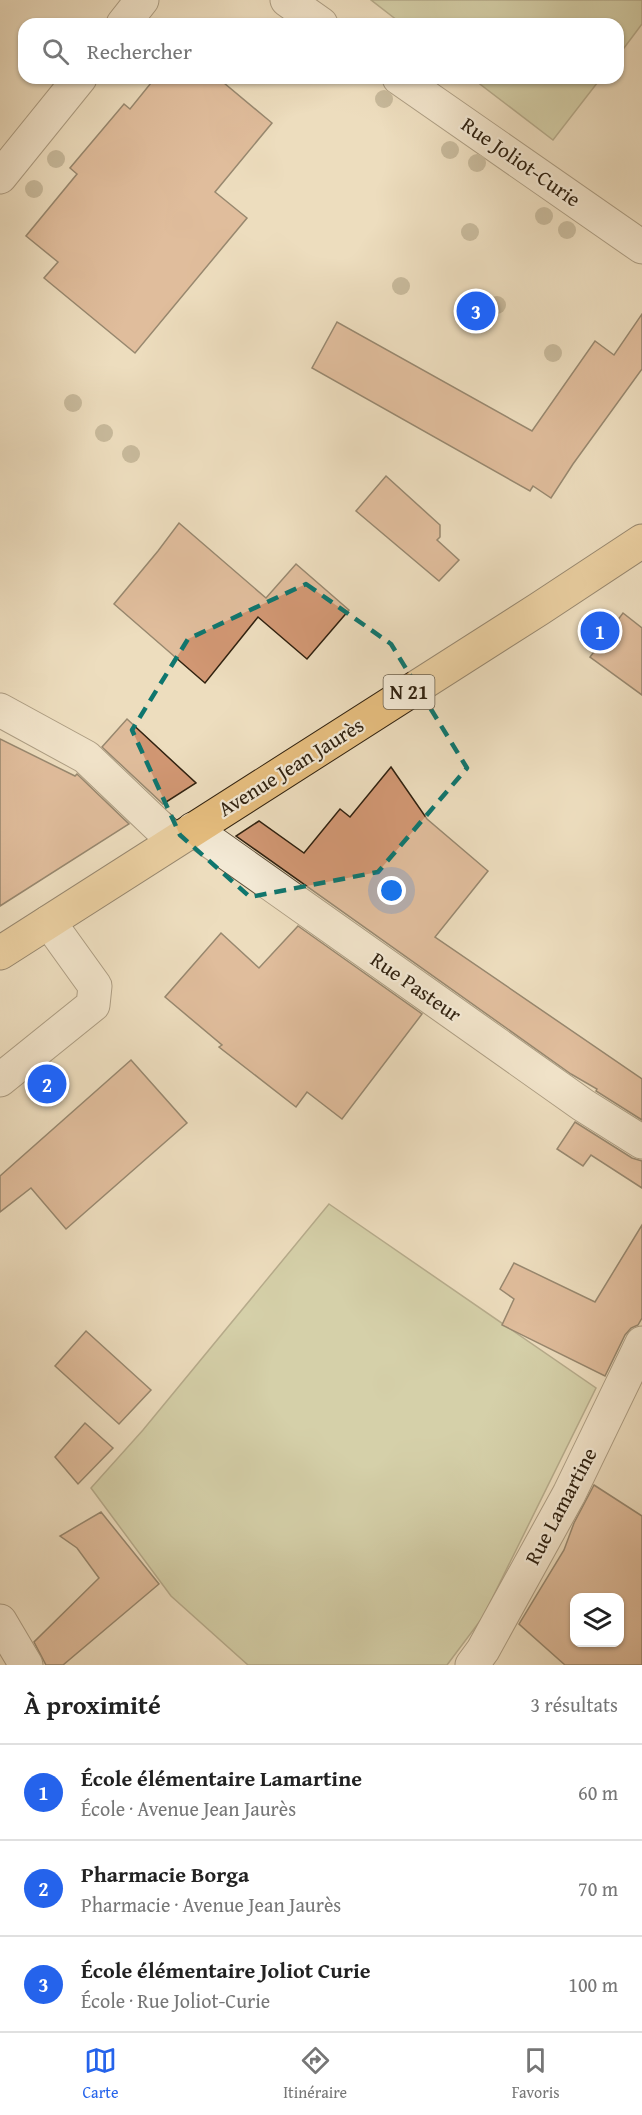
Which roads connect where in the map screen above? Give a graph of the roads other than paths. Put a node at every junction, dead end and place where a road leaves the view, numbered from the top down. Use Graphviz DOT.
graph roads {
  1 [pos="142,0"];
  2 [pos="286,0"];
  3 [pos="128,18"];
  4 [pos="312,18"];
  5 [pos="75,84"];
  6 [pos="408,84"];
  7 [pos="0,177"];
  8 [pos="642,247"];
  9 [pos="642,541"];
  10 [pos="0,710"];
  11 [pos="184,835"];
  12 [pos="49,922"];
  13 [pos="0,953"];
  14 [pos="0,1080"];
  15 [pos="642,1142"];
  16 [pos="642,1343"];
  17 [pos="0,1621"];
  18 [pos="26,1665"];
  19 [pos="472,1665"];
  1 -- 3 [label="street"];
  2 -- 4 [label="street"];
  5 -- 7 [label="street"];
  6 -- 8 [label="street, Rue Joliot-Curie"];
  9 -- 11 [label="main road, Avenue Jean Jaurès / N 21"];
  10 -- 11 [label="street, Rue Pasteur"];
  11 -- 12 [label="main road, Avenue Jean Jaurès / N 21"];
  11 -- 15 [label="street, Rue Pasteur"];
  12 -- 13 [label="main road, Avenue Jean Jaurès / N 21"];
  12 -- 14 [label="street"];
  16 -- 19 [label="street, Rue Lamartine"];
  17 -- 18 [label="street"];
}
